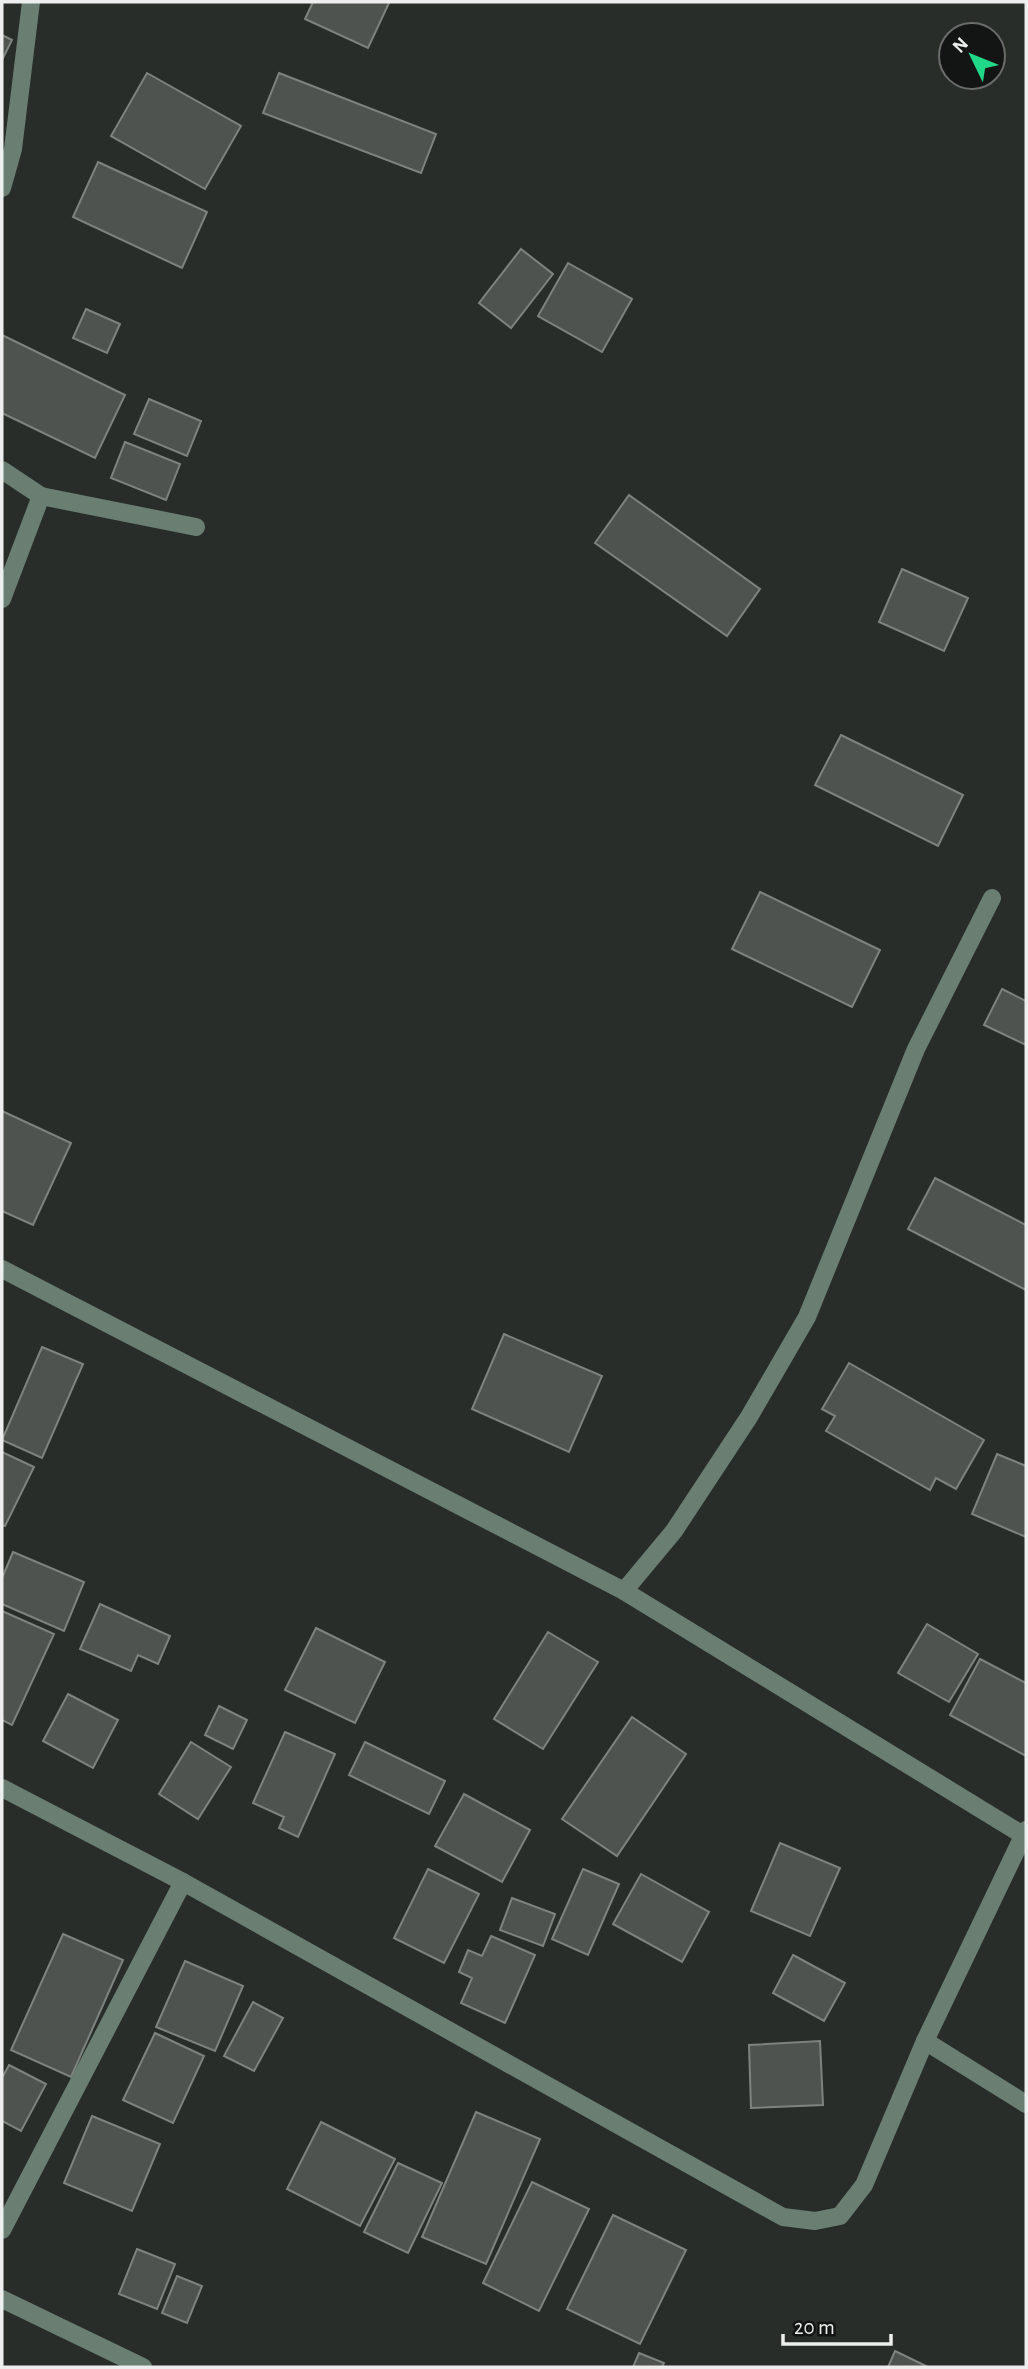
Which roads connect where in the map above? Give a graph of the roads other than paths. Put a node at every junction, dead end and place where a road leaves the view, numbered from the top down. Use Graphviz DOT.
graph roads {
  1 [pos="31,2"];
  2 [pos="2,187"];
  3 [pos="2,470"];
  4 [pos="41,496"];
  5 [pos="195,527"];
  6 [pos="2,599"];
  7 [pos="992,898"];
  8 [pos="2,1269"];
  9 [pos="624,1591"];
  10 [pos="2,1788"];
  11 [pos="1025,1832"];
  12 [pos="183,1882"];
  13 [pos="925,2040"];
  14 [pos="1026,2104"];
  15 [pos="2,2230"];
  16 [pos="2,2300"];
  17 [pos="143,2367"];
  1 -- 2 [label="street"];
  3 -- 4 [label="street"];
  4 -- 5 [label="street"];
  4 -- 6 [label="street"];
  7 -- 9 [label="street"];
  8 -- 9 [label="street"];
  9 -- 11 [label="street"];
  10 -- 12 [label="street"];
  11 -- 13 [label="street"];
  12 -- 13 [label="street"];
  12 -- 15 [label="street"];
  13 -- 14 [label="street"];
  16 -- 17 [label="street"];
}
